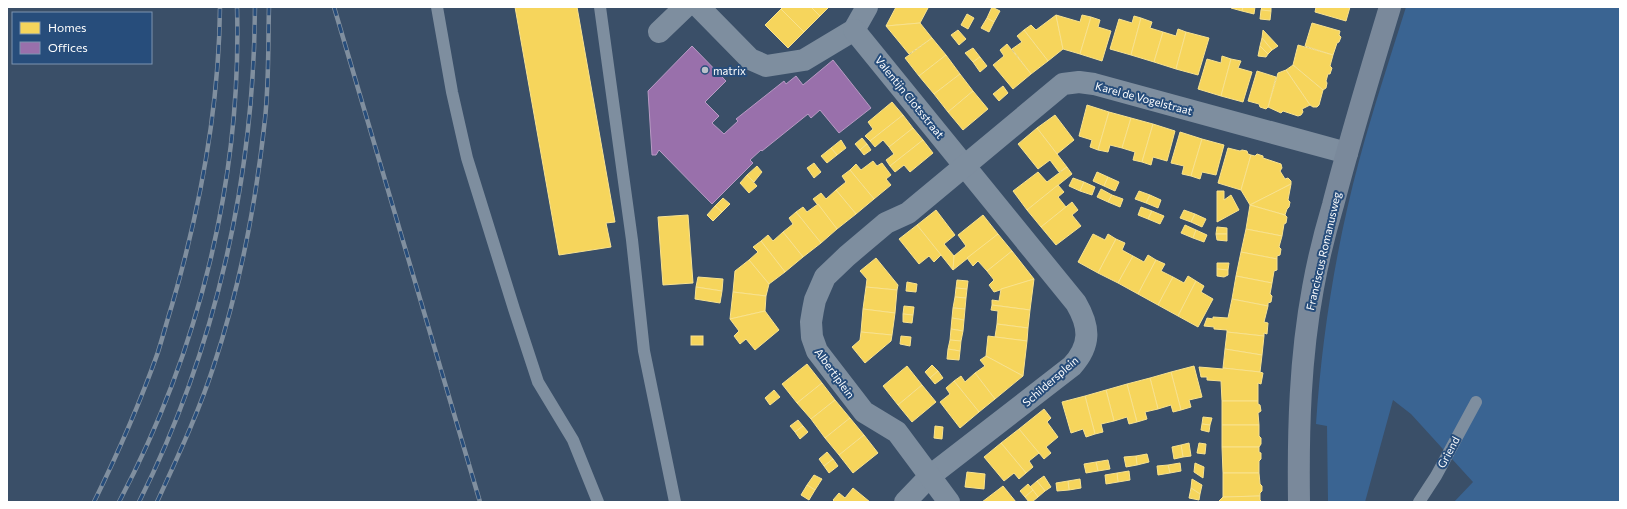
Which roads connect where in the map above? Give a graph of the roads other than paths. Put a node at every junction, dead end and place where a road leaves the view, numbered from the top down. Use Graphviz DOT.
graph roads {
  1 [pos="437,7"];
  2 [pos="600,7"];
  3 [pos="685,7"];
  4 [pos="699,7"];
  5 [pos="867,7"];
  6 [pos="1390,7"];
  7 [pos="854,30"];
  8 [pos="658,32"];
  9 [pos="1347,153"];
  10 [pos="965,165"];
  11 [pos="1476,402"];
  12 [pos="930,476"];
  13 [pos="598,502"];
  14 [pos="675,502"];
  15 [pos="905,502"];
  16 [pos="949,502"];
  17 [pos="1299,502"];
  18 [pos="1419,502"];
  1 -- 13 [label="lane"];
  2 -- 14 [label="lane"];
  3 -- 8 [label="street"];
  4 -- 7 [label="street"];
  5 -- 7 [label="street"];
  6 -- 9 [label="street, Franciscus Romanusweg"];
  7 -- 10 [label="street, Valentijn Clotsstraat"];
  9 -- 10 [label="street, Karel de Vogelstraat"];
  9 -- 17 [label="street, Franciscus Romanusweg"];
  10 -- 12 [label="street, Schildersplein"];
  10 -- 12 [label="street, Albertiplein"];
  11 -- 18 [label="lane, Griend"];
  12 -- 15 [label="street, Schildersplein"];
  12 -- 16 [label="street, Albertiplein"];
}
